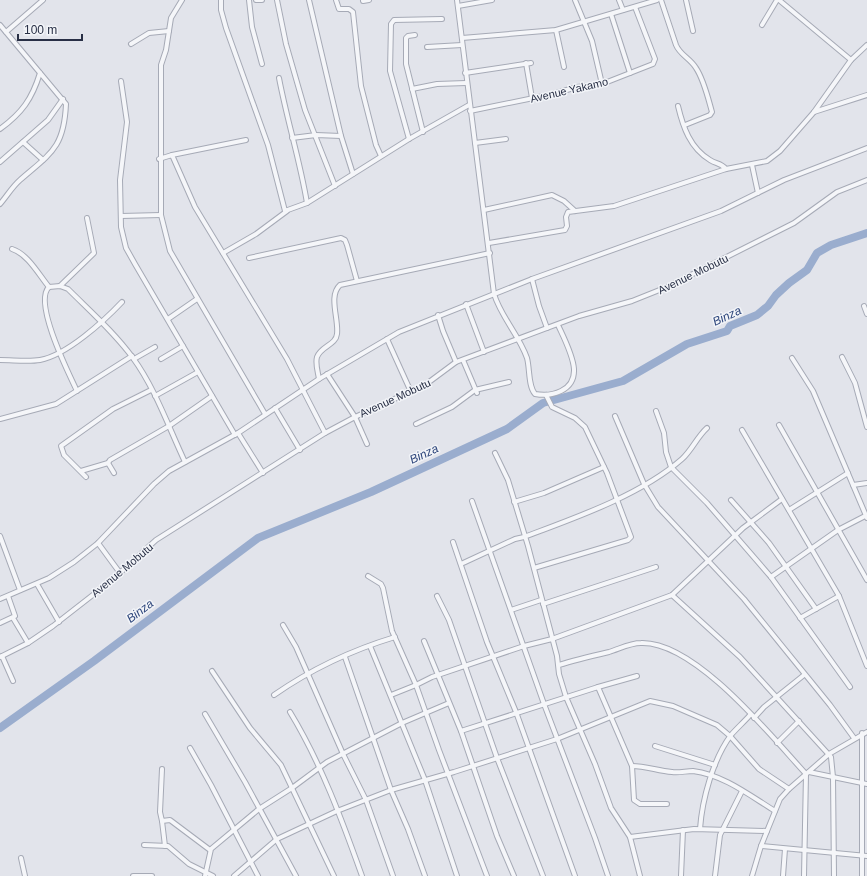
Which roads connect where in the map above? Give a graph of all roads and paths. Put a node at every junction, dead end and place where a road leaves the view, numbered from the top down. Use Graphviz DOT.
graph roads {
  1 [pos="43,0"];
  2 [pos="182,0"];
  3 [pos="221,0"];
  4 [pos="249,0"];
  5 [pos="256,0"];
  6 [pos="262,0"];
  7 [pos="278,0"];
  8 [pos="309,0"];
  9 [pos="336,0"];
  10 [pos="368,0"];
  11 [pos="457,0"];
  12 [pos="492,0"];
  13 [pos="575,0"];
  14 [pos="619,0"];
  15 [pos="656,0"];
  16 [pos="661,0"];
  17 [pos="686,0"];
  18 [pos="778,0"];
  19 [pos="363,1"];
  20 [pos="651,1"];
  21 [pos="458,6"];
  22 [pos="635,7"];
  23 [pos="623,10"];
  24 [pos="611,14"];
  25 [pos="442,19"];
  26 [pos="584,23"];
  27 [pos="0,25"];
  28 [pos="762,25"];
  29 [pos="556,30"];
  30 [pos="169,31"];
  31 [pos="693,31"];
  32 [pos="6,32"];
  33 [pos="415,35"];
  34 [pos="462,38"];
  35 [pos="130,44"];
  36 [pos="462,44"];
  37 [pos="867,45"];
  38 [pos="427,47"];
  39 [pos="851,60"];
  40 [pos="262,64"];
  41 [pos="564,67"];
  42 [pos="40,73"];
  43 [pos="465,73"];
  44 [pos="630,73"];
  45 [pos="279,78"];
  46 [pos="121,81"];
  47 [pos="466,83"];
  48 [pos="602,84"];
  49 [pos="412,89"];
  50 [pos="867,95"];
  51 [pos="532,98"];
  52 [pos="63,99"];
  53 [pos="469,105"];
  54 [pos="678,106"];
  55 [pos="470,111"];
  56 [pos="814,112"];
  57 [pos="685,125"];
  58 [pos="0,129"];
  59 [pos="423,132"];
  60 [pos="316,135"];
  61 [pos="342,136"];
  62 [pos="292,138"];
  63 [pos="409,139"];
  64 [pos="246,140"];
  65 [pos="506,140"];
  66 [pos="23,142"];
  67 [pos="475,143"];
  68 [pos="867,148"];
  69 [pos="172,156"];
  70 [pos="381,156"];
  71 [pos="159,159"];
  72 [pos="43,160"];
  73 [pos="0,162"];
  74 [pos="752,165"];
  75 [pos="726,169"];
  76 [pos="353,174"];
  77 [pos="867,180"];
  78 [pos="335,186"];
  79 [pos="758,193"];
  80 [pos="307,203"];
  81 [pos="0,204"];
  82 [pos="484,210"];
  83 [pos="287,211"];
  84 [pos="576,211"];
  85 [pos="161,215"];
  86 [pos="121,216"];
  87 [pos="87,218"];
  88 [pos="488,243"];
  89 [pos="12,249"];
  90 [pos="223,253"];
  91 [pos="490,253"];
  92 [pos="249,258"];
  93 [pos="532,279"];
  94 [pos="357,281"];
  95 [pos="60,286"];
  96 [pos="49,287"];
  97 [pos="494,294"];
  98 [pos="197,299"];
  99 [pos="122,302"];
  100 [pos="466,304"];
  101 [pos="864,306"];
  102 [pos="867,314"];
  103 [pos="438,315"];
  104 [pos="168,319"];
  105 [pos="102,323"];
  106 [pos="558,325"];
  107 [pos="548,328"];
  108 [pos="387,339"];
  109 [pos="517,340"];
  110 [pos="183,346"];
  111 [pos="155,347"];
  112 [pos="60,351"];
  113 [pos="484,352"];
  114 [pos="842,357"];
  115 [pos="133,358"];
  116 [pos="792,358"];
  117 [pos="161,359"];
  118 [pos="0,360"];
  119 [pos="463,360"];
  120 [pos="456,362"];
  121 [pos="198,372"];
  122 [pos="327,374"];
  123 [pos="319,379"];
  124 [pos="509,382"];
  125 [pos="303,389"];
  126 [pos="151,390"];
  127 [pos="76,391"];
  128 [pos="411,392"];
  129 [pos="476,392"];
  130 [pos="155,396"];
  131 [pos="212,396"];
  132 [pos="547,397"];
  133 [pos="275,408"];
  134 [pos="656,411"];
  135 [pos="265,414"];
  136 [pos="615,416"];
  137 [pos="355,417"];
  138 [pos="0,419"];
  139 [pos="866,421"];
  140 [pos="416,424"];
  141 [pos="779,425"];
  142 [pos="168,426"];
  143 [pos="867,427"];
  144 [pos="707,428"];
  145 [pos="742,430"];
  146 [pos="325,433"];
  147 [pos="236,434"];
  148 [pos="367,444"];
  149 [pos="300,450"];
  150 [pos="495,453"];
  151 [pos="185,462"];
  152 [pos="108,463"];
  153 [pos="604,467"];
  154 [pos="671,467"];
  155 [pos="81,472"];
  156 [pos="114,473"];
  157 [pos="263,473"];
  158 [pos="848,473"];
  159 [pos="86,476"];
  160 [pos="867,483"];
  161 [pos="644,484"];
  162 [pos="853,485"];
  163 [pos="816,492"];
  164 [pos="615,499"];
  165 [pos="782,499"];
  166 [pos="731,500"];
  167 [pos="472,501"];
  168 [pos="514,502"];
  169 [pos="789,510"];
  170 [pos="866,516"];
  171 [pos="752,522"];
  172 [pos="838,530"];
  173 [pos="735,535"];
  174 [pos="0,536"];
  175 [pos="524,537"];
  176 [pos="453,542"];
  177 [pos="98,543"];
  178 [pos="810,548"];
  179 [pos="490,551"];
  180 [pos="710,560"];
  181 [pos="461,564"];
  182 [pos="786,566"];
  183 [pos="656,567"];
  184 [pos="534,568"];
  185 [pos="120,572"];
  186 [pos="368,576"];
  187 [pos="771,577"];
  188 [pos="867,580"];
  189 [pos="37,584"];
  190 [pos="20,590"];
  191 [pos="672,595"];
  192 [pos="8,596"];
  193 [pos="437,596"];
  194 [pos="839,596"];
  195 [pos="0,599"];
  196 [pos="542,602"];
  197 [pos="816,609"];
  198 [pos="511,610"];
  199 [pos="13,618"];
  200 [pos="800,618"];
  201 [pos="59,622"];
  202 [pos="0,623"];
  203 [pos="283,625"];
  204 [pos="395,637"];
  205 [pos="552,639"];
  206 [pos="424,641"];
  207 [pos="28,643"];
  208 [pos="370,646"];
  209 [pos="524,646"];
  210 [pos="493,656"];
  211 [pos="1,657"];
  212 [pos="345,657"];
  213 [pos="559,665"];
  214 [pos="465,666"];
  215 [pos="867,666"];
  216 [pos="212,671"];
  217 [pos="307,673"];
  218 [pos="438,675"];
  219 [pos="804,675"];
  220 [pos="637,676"];
  221 [pos="13,681"];
  222 [pos="416,685"];
  223 [pos="598,687"];
  224 [pos="850,687"];
  225 [pos="274,695"];
  226 [pos="391,695"];
  227 [pos="566,697"];
  228 [pos="776,697"];
  229 [pos="450,703"];
  230 [pos="544,704"];
  231 [pos="290,712"];
  232 [pos="516,712"];
  233 [pos="425,713"];
  234 [pos="205,714"];
  235 [pos="750,715"];
  236 [pos="612,717"];
  237 [pos="754,718"];
  238 [pos="799,721"];
  239 [pos="402,723"];
  240 [pos="486,723"];
  241 [pos="579,730"];
  242 [pos="461,731"];
  243 [pos="865,733"];
  244 [pos="730,736"];
  245 [pos="373,738"];
  246 [pos="854,738"];
  247 [pos="557,739"];
  248 [pos="778,743"];
  249 [pos="655,746"];
  250 [pos="190,748"];
  251 [pos="530,748"];
  252 [pos="343,754"];
  253 [pos="829,754"];
  254 [pos="497,758"];
  255 [pos="715,765"];
  256 [pos="473,766"];
  257 [pos="632,766"];
  258 [pos="318,768"];
  259 [pos="162,769"];
  260 [pos="807,773"];
  261 [pos="448,774"];
  262 [pos="712,775"];
  263 [pos="833,777"];
  264 [pos="425,780"];
  265 [pos="865,783"];
  266 [pos="292,788"];
  267 [pos="789,789"];
  268 [pos="391,790"];
  269 [pos="742,791"];
  270 [pos="366,800"];
  271 [pos="667,804"];
  272 [pos="259,809"];
  273 [pos="338,811"];
  274 [pos="775,811"];
  275 [pos="162,821"];
  276 [pos="310,823"];
  277 [pos="700,829"];
  278 [pos="235,830"];
  279 [pos="683,830"];
  280 [pos="722,830"];
  281 [pos="767,832"];
  282 [pos="630,837"];
  283 [pos="277,839"];
  284 [pos="144,845"];
  285 [pos="165,846"];
  286 [pos="761,846"];
  287 [pos="784,849"];
  288 [pos="210,850"];
  289 [pos="804,851"];
  290 [pos="834,853"];
  291 [pos="864,856"];
  292 [pos="21,858"];
  293 [pos="251,862"];
  294 [pos="206,874"];
  295 [pos="25,876"];
  296 [pos="132,876"];
  297 [pos="152,876"];
  298 [pos="213,876"];
  299 [pos="234,876"];
  300 [pos="258,876"];
  301 [pos="296,876"];
  302 [pos="334,876"];
  303 [pos="362,876"];
  304 [pos="393,876"];
  305 [pos="425,876"];
  306 [pos="457,876"];
  307 [pos="487,876"];
  308 [pos="514,876"];
  309 [pos="543,876"];
  310 [pos="575,876"];
  311 [pos="608,876"];
  312 [pos="640,876"];
  313 [pos="681,876"];
  314 [pos="715,876"];
  315 [pos="752,876"];
  316 [pos="783,876"];
  317 [pos="804,876"];
  318 [pos="834,876"];
  319 [pos="862,876"];
  1 -- 32 [label="street"];
  2 -- 30 [label="street"];
  3 -- 83 [label="street"];
  4 -- 40 [label="street"];
  5 -- 6 [label="street"];
  7 -- 60 [label="street"];
  8 -- 61 [label="street"];
  9 -- 70 [label="street"];
  10 -- 19 [label="street"];
  11 -- 21 [label="street"];
  12 -- 21 [label="street"];
  13 -- 26 [label="street"];
  14 -- 23 [label="street"];
  15 -- 20 [label="street"];
  16 -- 57 [label="street"];
  17 -- 31 [label="street"];
  18 -- 28 [label="street"];
  18 -- 39 [label="street"];
  20 -- 22 [label="street"];
  21 -- 34 [label="street"];
  22 -- 23 [label="street"];
  22 -- 44 [label="street, Avenue Yakamo"];
  23 -- 24 [label="street"];
  24 -- 26 [label="street"];
  24 -- 44 [label="street"];
  25 -- 63 [label="street"];
  26 -- 29 [label="street"];
  26 -- 48 [label="street"];
  27 -- 32 [label="street"];
  29 -- 34 [label="street"];
  29 -- 41 [label="street"];
  30 -- 35 [label="street"];
  30 -- 71 [label="street"];
  32 -- 42 [label="street"];
  33 -- 49 [label="street"];
  34 -- 36 [label="street"];
  36 -- 38 [label="street"];
  36 -- 43 [label="street"];
  37 -- 39 [label="street"];
  39 -- 56 [label="street"];
  42 -- 52 [label="street"];
  42 -- 58 [label="street"];
  43 -- 47 [label="street"];
  43 -- 51 [label="street"];
  44 -- 48 [label="street, Avenue Yakamo"];
  45 -- 62 [label="street"];
  46 -- 86 [label="street"];
  47 -- 49 [label="street"];
  47 -- 53 [label="street"];
  48 -- 51 [label="street, Avenue Yakamo"];
  49 -- 59 [label="street"];
  50 -- 56 [label="street"];
  51 -- 55 [label="street, Avenue Yakamo"];
  52 -- 66 [label="street"];
  52 -- 72 [label="street"];
  53 -- 55 [label="street"];
  53 -- 59 [label="street"];
  54 -- 57 [label="street"];
  55 -- 67 [label="street"];
  56 -- 74 [label="street"];
  57 -- 75 [label="street"];
  59 -- 63 [label="street"];
  60 -- 61 [label="street"];
  60 -- 62 [label="street"];
  60 -- 78 [label="street"];
  61 -- 76 [label="street"];
  62 -- 80 [label="street"];
  63 -- 70 [label="street"];
  64 -- 69 [label="street"];
  65 -- 67 [label="street"];
  66 -- 72 [label="street"];
  66 -- 73 [label="street"];
  67 -- 82 [label="street"];
  68 -- 79 [label="street"];
  69 -- 71 [label="street"];
  69 -- 90 [label="street"];
  70 -- 76 [label="street"];
  71 -- 85 [label="street"];
  72 -- 81 [label="street"];
  74 -- 75 [label="street"];
  74 -- 79 [label="street"];
  75 -- 84 [label="street"];
  76 -- 78 [label="street"];
  77 -- 106 [label="street, Avenue Mobutu"];
  78 -- 80 [label="street"];
  79 -- 93 [label="street"];
  80 -- 83 [label="street"];
  82 -- 84 [label="street"];
  82 -- 88 [label="street"];
  83 -- 90 [label="street"];
  84 -- 88 [label="street"];
  85 -- 86 [label="street"];
  85 -- 98 [label="street"];
  86 -- 104 [label="street"];
  87 -- 95 [label="street"];
  88 -- 91 [label="street"];
  89 -- 96 [label="street"];
  90 -- 125 [label="street"];
  91 -- 94 [label="street"];
  91 -- 97 [label="street"];
  92 -- 94 [label="street"];
  93 -- 97 [label="street"];
  93 -- 107 [label="street"];
  94 -- 123 [label="street"];
  95 -- 96 [label="street"];
  95 -- 105 [label="street"];
  96 -- 112 [label="street"];
  97 -- 100 [label="street"];
  97 -- 109 [label="street"];
  98 -- 104 [label="street"];
  98 -- 135 [label="street"];
  99 -- 105 [label="street"];
  100 -- 103 [label="street"];
  100 -- 113 [label="street"];
  101 -- 102 [label="street"];
  103 -- 108 [label="street"];
  103 -- 120 [label="street"];
  104 -- 110 [label="street"];
  105 -- 112 [label="street"];
  105 -- 115 [label="street"];
  106 -- 107 [label="street, Avenue Mobutu"];
  106 -- 132 [label="street"];
  107 -- 109 [label="street, Avenue Mobutu"];
  108 -- 122 [label="street"];
  108 -- 128 [label="street"];
  109 -- 113 [label="street, Avenue Mobutu"];
  109 -- 132 [label="street"];
  110 -- 117 [label="street"];
  110 -- 121 [label="street"];
  111 -- 115 [label="street"];
  112 -- 118 [label="street"];
  112 -- 127 [label="street"];
  113 -- 119 [label="street, Avenue Mobutu"];
  114 -- 139 [label="street"];
  115 -- 126 [label="street"];
  115 -- 127 [label="street"];
  116 -- 158 [label="street"];
  119 -- 120 [label="street, Avenue Mobutu"];
  119 -- 129 [label="street"];
  120 -- 128 [label="street, Avenue Mobutu"];
  121 -- 130 [label="street"];
  121 -- 131 [label="street"];
  122 -- 123 [label="street"];
  122 -- 137 [label="street"];
  123 -- 125 [label="street"];
  124 -- 129 [label="street"];
  125 -- 133 [label="street"];
  125 -- 146 [label="street"];
  126 -- 130 [label="street"];
  126 -- 155 [label="street"];
  127 -- 138 [label="street"];
  128 -- 137 [label="street, Avenue Mobutu"];
  129 -- 140 [label="street"];
  130 -- 142 [label="street"];
  131 -- 142 [label="street"];
  131 -- 147 [label="street"];
  132 -- 153 [label="street"];
  133 -- 135 [label="street"];
  133 -- 149 [label="street"];
  134 -- 154 [label="street"];
  135 -- 147 [label="street"];
  136 -- 161 [label="street"];
  137 -- 146 [label="street, Avenue Mobutu"];
  137 -- 148 [label="street"];
  139 -- 143 [label="street"];
  141 -- 163 [label="street"];
  142 -- 151 [label="street"];
  142 -- 152 [label="street"];
  144 -- 154 [label="street"];
  145 -- 165 [label="street"];
  146 -- 149 [label="street, Avenue Mobutu"];
  147 -- 151 [label="street"];
  147 -- 157 [label="street"];
  149 -- 157 [label="street, Avenue Mobutu"];
  150 -- 168 [label="street"];
  151 -- 177 [label="street"];
  152 -- 155 [label="street"];
  152 -- 156 [label="street"];
  153 -- 164 [label="street"];
  153 -- 168 [label="street"];
  154 -- 161 [label="street"];
  154 -- 173 [label="street"];
  155 -- 159 [label="street"];
  157 -- 185 [label="street, Avenue Mobutu"];
  158 -- 162 [label="street"];
  158 -- 163 [label="street"];
  160 -- 162 [label="street"];
  161 -- 164 [label="street"];
  161 -- 180 [label="street"];
  162 -- 170 [label="street"];
  163 -- 169 [label="street"];
  163 -- 172 [label="street"];
  164 -- 175 [label="street"];
  164 -- 184 [label="street"];
  165 -- 169 [label="street"];
  165 -- 171 [label="street"];
  166 -- 171 [label="street"];
  167 -- 179 [label="street"];
  168 -- 175 [label="street"];
  169 -- 178 [label="street"];
  170 -- 172 [label="street"];
  171 -- 173 [label="street"];
  171 -- 182 [label="street"];
  172 -- 178 [label="street"];
  172 -- 188 [label="street"];
  173 -- 180 [label="street"];
  173 -- 187 [label="street"];
  174 -- 190 [label="street"];
  175 -- 179 [label="street"];
  175 -- 184 [label="street"];
  176 -- 181 [label="street"];
  177 -- 185 [label="street"];
  177 -- 189 [label="street"];
  178 -- 182 [label="street"];
  178 -- 194 [label="street"];
  179 -- 181 [label="street"];
  179 -- 198 [label="street"];
  180 -- 191 [label="street"];
  180 -- 219 [label="street"];
  181 -- 210 [label="street"];
  182 -- 187 [label="street"];
  182 -- 197 [label="street"];
  183 -- 196 [label="street"];
  184 -- 196 [label="street"];
  185 -- 201 [label="street, Avenue Mobutu"];
  186 -- 204 [label="street"];
  187 -- 200 [label="street"];
  189 -- 190 [label="street"];
  189 -- 201 [label="street"];
  190 -- 192 [label="street"];
  191 -- 205 [label="street"];
  191 -- 228 [label="street"];
  192 -- 195 [label="street"];
  192 -- 199 [label="street"];
  193 -- 214 [label="street"];
  194 -- 197 [label="street"];
  194 -- 215 [label="street"];
  196 -- 198 [label="street"];
  196 -- 205 [label="street"];
  197 -- 200 [label="street"];
  198 -- 209 [label="street"];
  199 -- 202 [label="street"];
  199 -- 207 [label="street"];
  200 -- 224 [label="street"];
  201 -- 207 [label="street, Avenue Mobutu"];
  203 -- 217 [label="street"];
  204 -- 208 [label="street"];
  204 -- 222 [label="street"];
  205 -- 209 [label="street"];
  205 -- 213 [label="street"];
  206 -- 218 [label="street"];
  207 -- 211 [label="street, Avenue Mobutu"];
  208 -- 212 [label="street"];
  208 -- 226 [label="street"];
  209 -- 210 [label="street"];
  209 -- 230 [label="street"];
  210 -- 214 [label="street"];
  210 -- 232 [label="street"];
  211 -- 221 [label="street"];
  212 -- 217 [label="street"];
  212 -- 245 [label="street"];
  213 -- 227 [label="street"];
  213 -- 235 [label="street"];
  214 -- 218 [label="street"];
  214 -- 240 [label="street"];
  216 -- 266 [label="street"];
  217 -- 225 [label="street"];
  217 -- 252 [label="street"];
  218 -- 222 [label="street"];
  218 -- 229 [label="street"];
  219 -- 228 [label="street"];
  219 -- 246 [label="street"];
  220 -- 223 [label="street"];
  222 -- 226 [label="street"];
  222 -- 233 [label="street"];
  223 -- 227 [label="street"];
  223 -- 236 [label="street"];
  226 -- 239 [label="street"];
  227 -- 230 [label="street"];
  227 -- 241 [label="street"];
  228 -- 237 [label="street"];
  228 -- 238 [label="street"];
  229 -- 233 [label="street"];
  229 -- 242 [label="street"];
  230 -- 232 [label="street"];
  230 -- 247 [label="street"];
  231 -- 258 [label="street"];
  232 -- 240 [label="street"];
  232 -- 251 [label="street"];
  233 -- 239 [label="street"];
  233 -- 261 [label="street"];
  234 -- 272 [label="street"];
  235 -- 237 [label="street"];
  235 -- 244 [label="street"];
  236 -- 241 [label="street"];
  236 -- 244 [label="street"];
  236 -- 257 [label="street"];
  237 -- 248 [label="street"];
  238 -- 248 [label="street"];
  238 -- 253 [label="street"];
  239 -- 245 [label="street"];
  239 -- 264 [label="street"];
  240 -- 242 [label="street"];
  240 -- 254 [label="street"];
  241 -- 247 [label="street"];
  241 -- 282 [label="street"];
  242 -- 256 [label="street"];
  243 -- 246 [label="street"];
  243 -- 265 [label="street"];
  244 -- 255 [label="street"];
  244 -- 267 [label="street"];
  245 -- 252 [label="street"];
  245 -- 268 [label="street"];
  246 -- 253 [label="street"];
  247 -- 251 [label="street"];
  247 -- 311 [label="street"];
  248 -- 260 [label="street"];
  249 -- 255 [label="street"];
  250 -- 278 [label="street"];
  251 -- 254 [label="street"];
  251 -- 310 [label="street"];
  252 -- 258 [label="street"];
  252 -- 270 [label="street"];
  253 -- 260 [label="street"];
  253 -- 263 [label="street"];
  254 -- 256 [label="street"];
  254 -- 309 [label="street"];
  255 -- 262 [label="street"];
  256 -- 261 [label="street"];
  256 -- 308 [label="street"];
  257 -- 262 [label="street"];
  257 -- 271 [label="street"];
  258 -- 266 [label="street"];
  258 -- 273 [label="street"];
  259 -- 275 [label="street"];
  260 -- 263 [label="street"];
  260 -- 267 [label="street"];
  260 -- 289 [label="street"];
  261 -- 264 [label="street"];
  261 -- 307 [label="street"];
  262 -- 269 [label="street"];
  262 -- 277 [label="street"];
  263 -- 265 [label="street"];
  263 -- 290 [label="street"];
  264 -- 268 [label="street"];
  264 -- 306 [label="street"];
  265 -- 291 [label="street"];
  266 -- 272 [label="street"];
  266 -- 276 [label="street"];
  267 -- 274 [label="street"];
  268 -- 270 [label="street"];
  268 -- 305 [label="street"];
  269 -- 274 [label="street"];
  269 -- 280 [label="street"];
  270 -- 273 [label="street"];
  270 -- 304 [label="street"];
  272 -- 278 [label="street"];
  272 -- 283 [label="street"];
  273 -- 276 [label="street"];
  273 -- 303 [label="street"];
  274 -- 281 [label="street"];
  275 -- 285 [label="street"];
  275 -- 288 [label="street"];
  276 -- 283 [label="street"];
  276 -- 302 [label="street"];
  277 -- 279 [label="street"];
  277 -- 280 [label="street"];
  278 -- 288 [label="street"];
  278 -- 293 [label="street"];
  279 -- 282 [label="street"];
  279 -- 313 [label="street"];
  280 -- 281 [label="street"];
  280 -- 314 [label="street"];
  281 -- 286 [label="street"];
  282 -- 312 [label="street"];
  283 -- 293 [label="street"];
  283 -- 301 [label="street"];
  284 -- 285 [label="street"];
  285 -- 294 [label="street"];
  286 -- 287 [label="street"];
  286 -- 315 [label="street"];
  287 -- 289 [label="street"];
  287 -- 316 [label="street"];
  288 -- 294 [label="street"];
  289 -- 290 [label="street"];
  289 -- 317 [label="street"];
  290 -- 291 [label="street"];
  290 -- 318 [label="street"];
  291 -- 319 [label="street"];
  292 -- 295 [label="street"];
  293 -- 299 [label="street"];
  293 -- 300 [label="street"];
  294 -- 298 [label="street"];
  296 -- 297 [label="street"];
}
